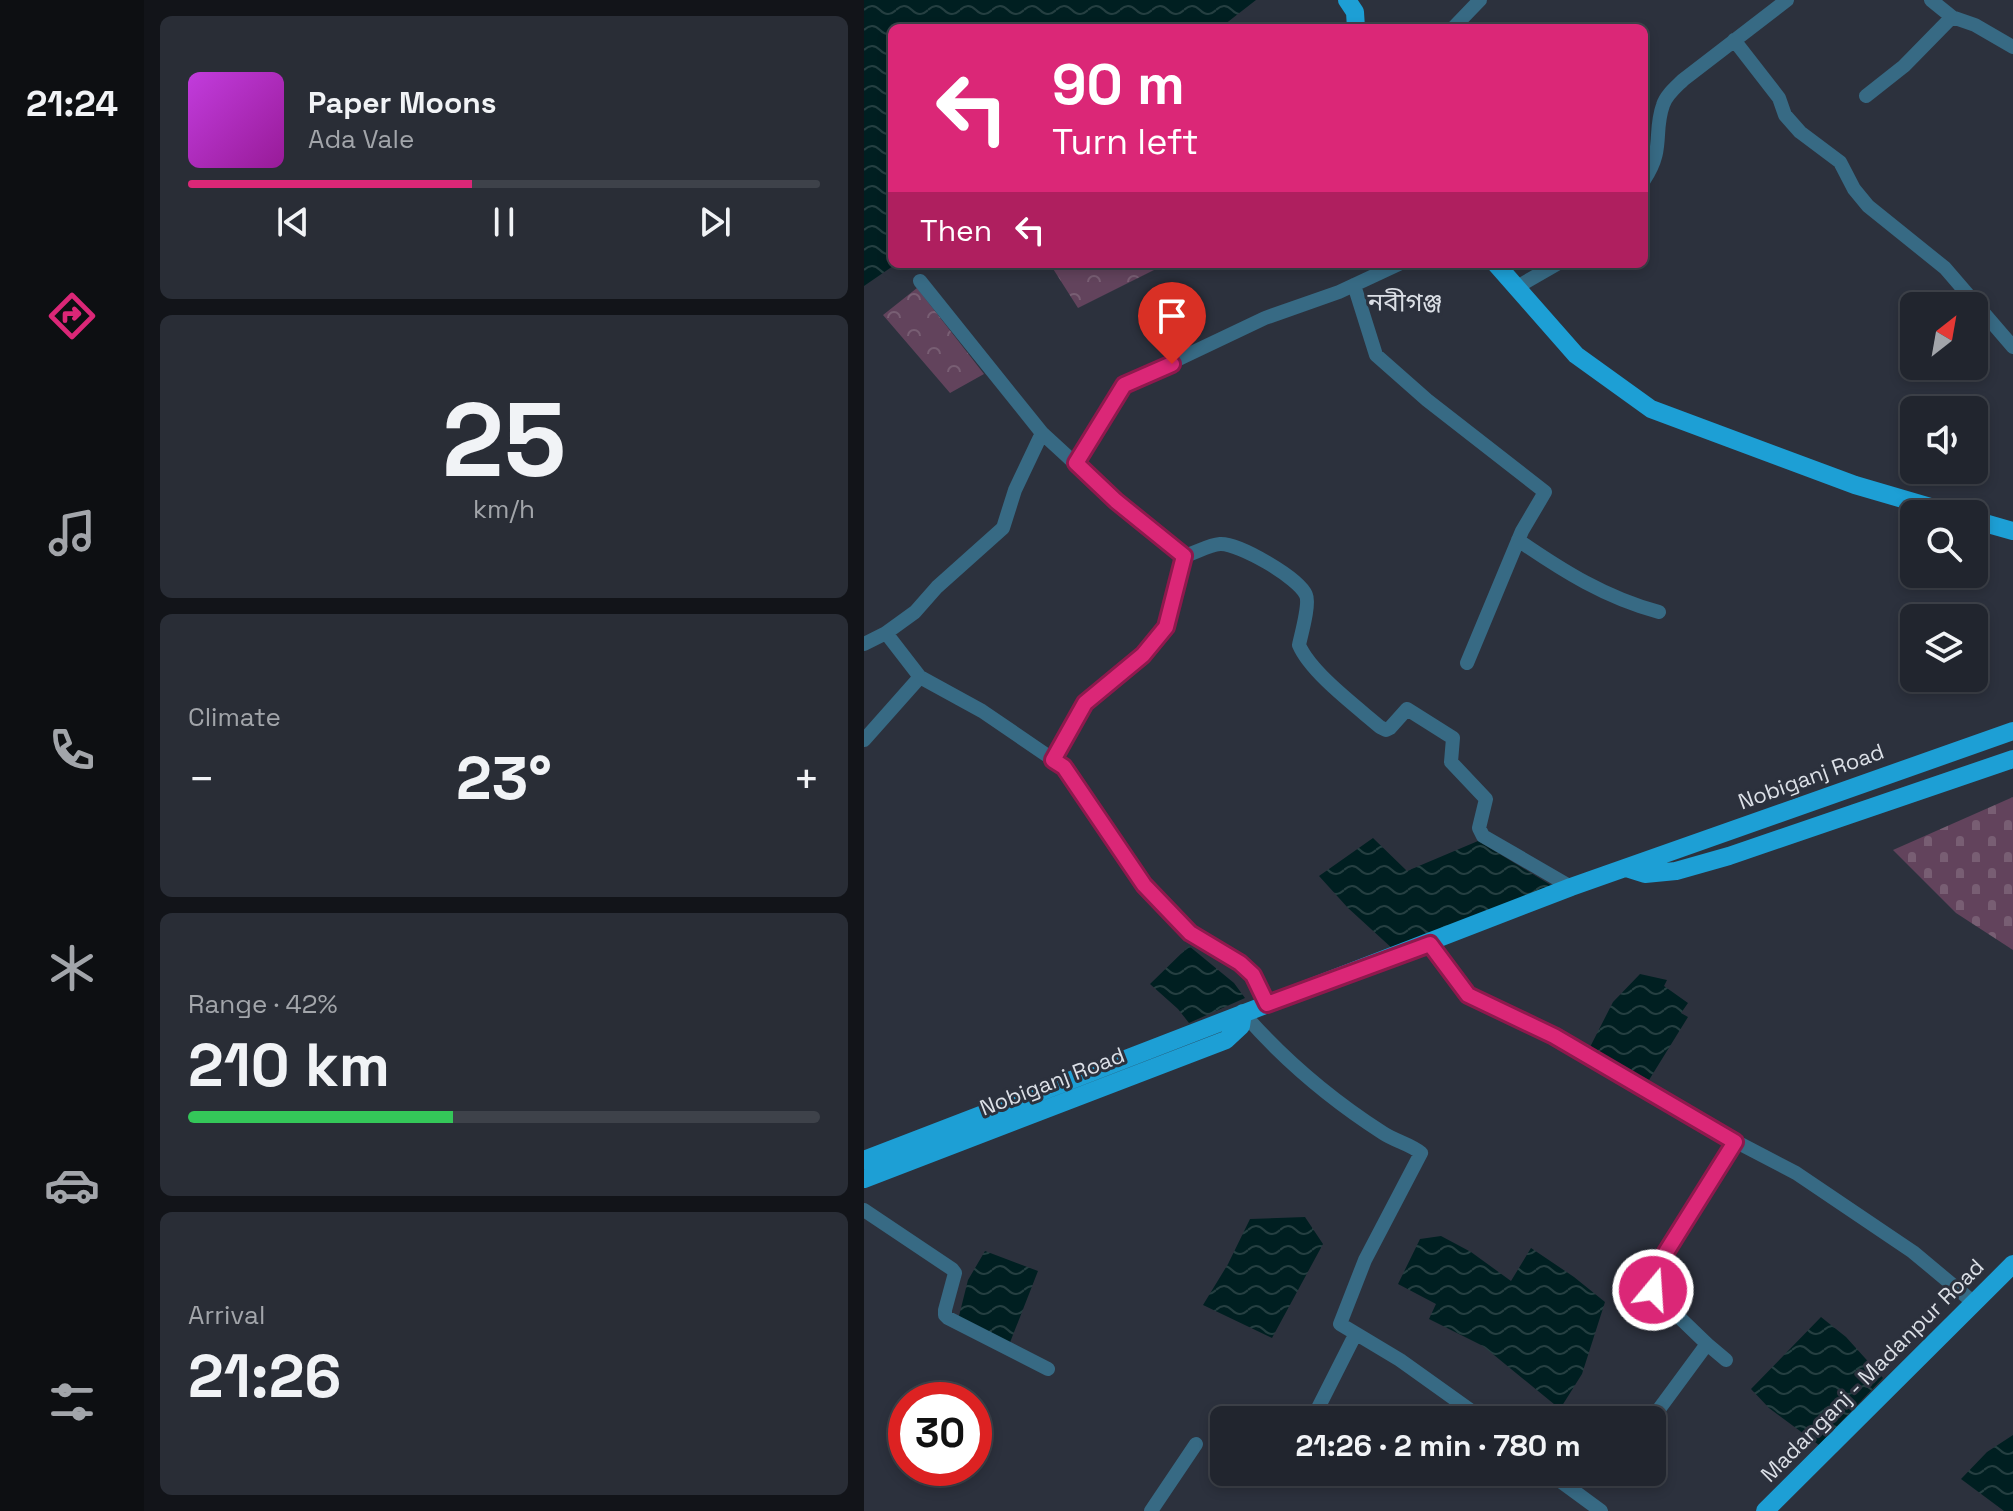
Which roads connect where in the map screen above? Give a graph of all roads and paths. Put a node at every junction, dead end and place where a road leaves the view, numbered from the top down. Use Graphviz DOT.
graph roads {
  1 [pos="1347,0"];
  2 [pos="1480,0"];
  3 [pos="1787,0"];
  4 [pos="1931,0"];
  5 [pos="1952,17"];
  6 [pos="1356,24"];
  7 [pos="1457,24"];
  8 [pos="1734,40"];
  9 [pos="2013,47"];
  10 [pos="1866,96"];
  11 [pos="1648,172"];
  12 [pos="1390,268"];
  13 [pos="1499,268"];
  14 [pos="1550,268"];
  15 [pos="920,281"];
  16 [pos="1354,285"];
  17 [pos="1515,288"];
  18 [pos="2013,347"];
  19 [pos="1042,433"];
  20 [pos="1076,463"];
  21 [pos="1906,500"];
  22 [pos="1988,524"];
  23 [pos="2013,531"];
  24 [pos="1518,540"];
  25 [pos="1184,556"];
  26 [pos="1659,612"];
  27 [pos="886,633"];
  28 [pos="864,644"];
  29 [pos="1467,663"];
  30 [pos="920,677"];
  31 [pos="2013,731"];
  32 [pos="864,740"];
  33 [pos="2013,759"];
  34 [pos="1053,760"];
  35 [pos="1626,868"];
  36 [pos="1571,887"];
  37 [pos="1430,944"];
  38 [pos="1267,1004"];
  39 [pos="1243,1013"];
  40 [pos="1735,1142"];
  41 [pos="864,1160"];
  42 [pos="864,1179"];
  43 [pos="864,1210"];
  44 [pos="2013,1264"];
  45 [pos="1973,1302"];
  46 [pos="1355,1335"];
  47 [pos="1707,1344"];
  48 [pos="1726,1360"];
  49 [pos="1048,1369"];
  50 [pos="1319,1406"];
  51 [pos="1464,1406"];
  52 [pos="1661,1406"];
  53 [pos="1196,1444"];
  54 [pos="1567,1486"];
  55 [pos="1151,1511"];
  56 [pos="1601,1511"];
  57 [pos="1765,1511"];
  1 -- 6 [label="main road"];
  2 -- 7 [label="street"];
  3 -- 8 [label="street"];
  4 -- 5 [label="street"];
  5 -- 9 [label="street"];
  5 -- 10 [label="street"];
  8 -- 11 [label="street"];
  8 -- 18 [label="street"];
  12 -- 16 [label="street"];
  13 -- 17 [label="main road"];
  14 -- 17 [label="street"];
  15 -- 19 [label="street"];
  16 -- 20 [label="street"];
  16 -- 24 [label="street"];
  17 -- 21 [label="main road"];
  19 -- 20 [label="street"];
  19 -- 27 [label="street"];
  20 -- 25 [label="street"];
  22 -- 23 [label="main road"];
  24 -- 26 [label="street"];
  24 -- 29 [label="street"];
  25 -- 34 [label="street"];
  25 -- 36 [label="street"];
  27 -- 28 [label="street"];
  27 -- 30 [label="street"];
  30 -- 32 [label="street"];
  30 -- 34 [label="street"];
  31 -- 35 [label="main road, Nobiganj Road"];
  33 -- 35 [label="main road, Nobiganj Road"];
  34 -- 38 [label="street"];
  35 -- 36 [label="main road, Nobiganj Road"];
  36 -- 37 [label="main road, Nobiganj Road"];
  37 -- 38 [label="main road, Nobiganj Road"];
  37 -- 40 [label="street"];
  38 -- 39 [label="main road, Nobiganj Road"];
  39 -- 41 [label="main road, Nobiganj Road"];
  39 -- 42 [label="main road, Nobiganj Road"];
  39 -- 46 [label="street"];
  40 -- 45 [label="street"];
  40 -- 47 [label="street"];
  43 -- 49 [label="street"];
  44 -- 45 [label="main road, Madanganj - Madanpur Road"];
  45 -- 57 [label="main road, Madanganj - Madanpur Road"];
  46 -- 50 [label="street"];
  46 -- 51 [label="street"];
  47 -- 48 [label="street"];
  47 -- 52 [label="street"];
  53 -- 55 [label="street"];
  54 -- 56 [label="street"];
}
